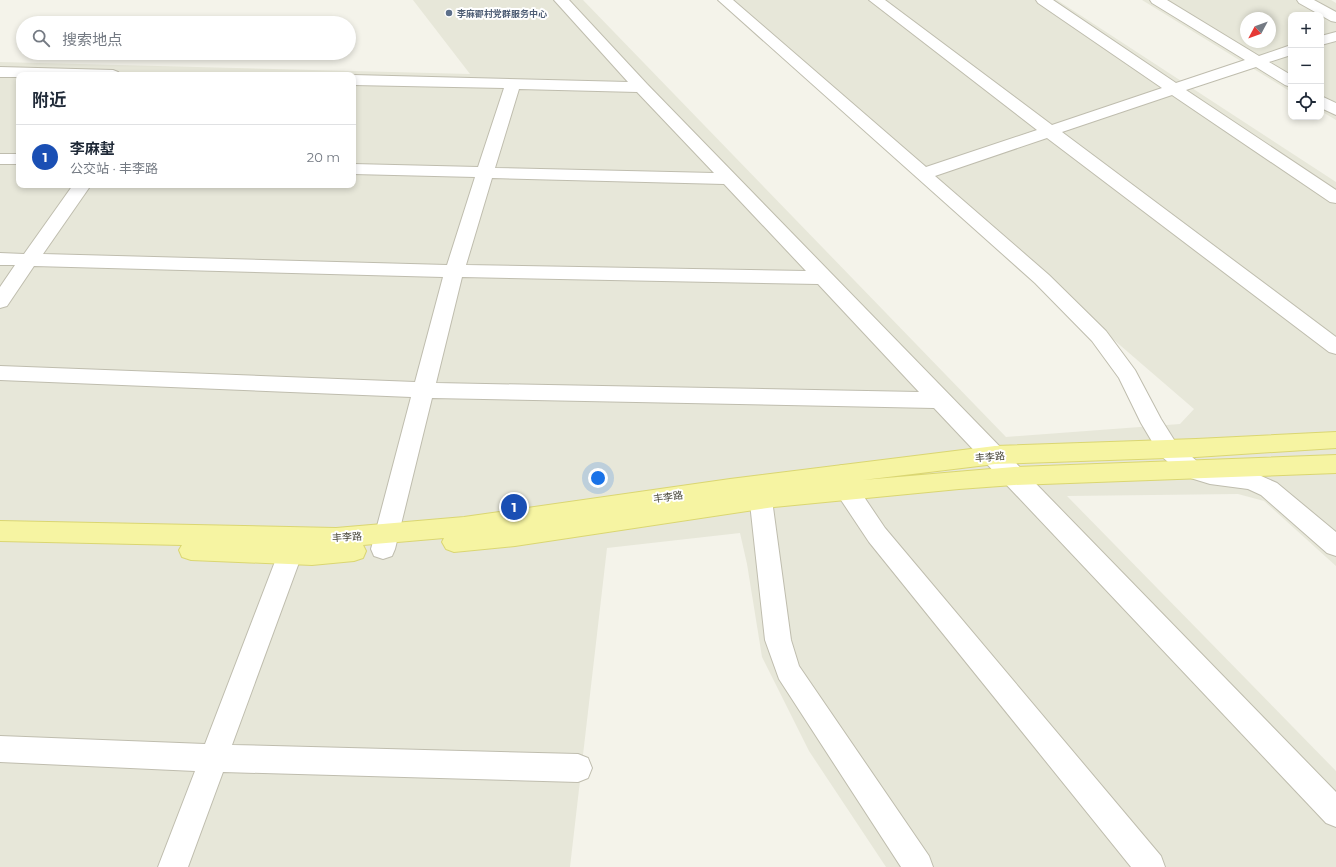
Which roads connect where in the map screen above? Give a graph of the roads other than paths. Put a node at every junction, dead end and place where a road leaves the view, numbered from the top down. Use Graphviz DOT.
graph roads {
  1 [pos="561,0"];
  2 [pos="725,0"];
  3 [pos="876,0"];
  4 [pos="1043,0"];
  5 [pos="1157,0"];
  6 [pos="1304,0"];
  7 [pos="1336,18"];
  8 [pos="1336,36"];
  9 [pos="1324,39"];
  10 [pos="1288,51"];
  11 [pos="1257,62"];
  12 [pos="0,72"];
  13 [pos="16,72"];
  14 [pos="356,80"];
  15 [pos="1288,80"];
  16 [pos="513,84"];
  17 [pos="641,87"];
  18 [pos="1175,89"];
  19 [pos="1324,103"];
  20 [pos="1336,110"];
  21 [pos="1051,132"];
  22 [pos="0,159"];
  23 [pos="16,159"];
  24 [pos="356,169"];
  25 [pos="485,172"];
  26 [pos="923,174"];
  27 [pos="730,179"];
  28 [pos="80,188"];
  29 [pos="1336,198"];
  30 [pos="0,259"];
  31 [pos="29,260"];
  32 [pos="455,271"];
  33 [pos="824,278"];
  34 [pos="0,301"];
  35 [pos="1336,347"];
  36 [pos="0,373"];
  37 [pos="424,390"];
  38 [pos="941,400"];
  39 [pos="1336,440"];
  40 [pos="1158,450"];
  41 [pos="995,455"];
  42 [pos="1336,464"];
  43 [pos="1182,470"];
  44 [pos="1014,476"];
  45 [pos="845,483"];
  46 [pos="760,492"];
  47 [pos="0,530"];
  48 [pos="0,542"];
  49 [pos="385,542"];
  50 [pos="293,546"];
  51 [pos="1336,546"];
  52 [pos="0,749"];
  53 [pos="214,758"];
  54 [pos="578,768"];
  55 [pos="1336,813"];
  56 [pos="173,867"];
  57 [pos="918,867"];
  58 [pos="1150,867"];
  1 -- 17 [label="street"];
  2 -- 26 [label="street"];
  3 -- 21 [label="street"];
  4 -- 18 [label="street"];
  5 -- 11 [label="street"];
  6 -- 7 [label="street"];
  8 -- 9 [label="street"];
  10 -- 11 [label="street"];
  11 -- 15 [label="street"];
  11 -- 18 [label="street"];
  12 -- 13 [label="street"];
  14 -- 16 [label="street"];
  16 -- 17 [label="street"];
  16 -- 25 [label="street"];
  17 -- 27 [label="street"];
  18 -- 21 [label="street"];
  18 -- 29 [label="street"];
  19 -- 20 [label="street"];
  21 -- 26 [label="street"];
  21 -- 35 [label="street"];
  22 -- 23 [label="street"];
  24 -- 25 [label="street"];
  25 -- 27 [label="street"];
  25 -- 32 [label="street"];
  26 -- 40 [label="street"];
  27 -- 33 [label="street"];
  28 -- 31 [label="street"];
  30 -- 31 [label="street"];
  31 -- 32 [label="street"];
  31 -- 34 [label="street"];
  32 -- 33 [label="street"];
  32 -- 37 [label="street"];
  33 -- 38 [label="street"];
  36 -- 37 [label="street"];
  37 -- 38 [label="street"];
  37 -- 49 [label="street"];
  38 -- 41 [label="street"];
  39 -- 40 [label="main road, 丰李路"];
  40 -- 41 [label="main road, 丰李路"];
  40 -- 43 [label="street"];
  41 -- 44 [label="street"];
  41 -- 45 [label="main road, 丰李路"];
  42 -- 43 [label="main road, 丰李路"];
  43 -- 44 [label="main road, 丰李路"];
  43 -- 51 [label="street"];
  44 -- 45 [label="main road, 丰李路"];
  44 -- 55 [label="street"];
  45 -- 46 [label="main road, 丰李路"];
  45 -- 58 [label="street"];
  46 -- 49 [label="main road, 丰李路"];
  46 -- 57 [label="street"];
  47 -- 50 [label="main road, 丰李路"];
  48 -- 50 [label="main road, 丰李路"];
  49 -- 50 [label="main road, 丰李路"];
  50 -- 53 [label="street"];
  52 -- 53 [label="street"];
  53 -- 54 [label="street"];
  53 -- 56 [label="street"];
}
